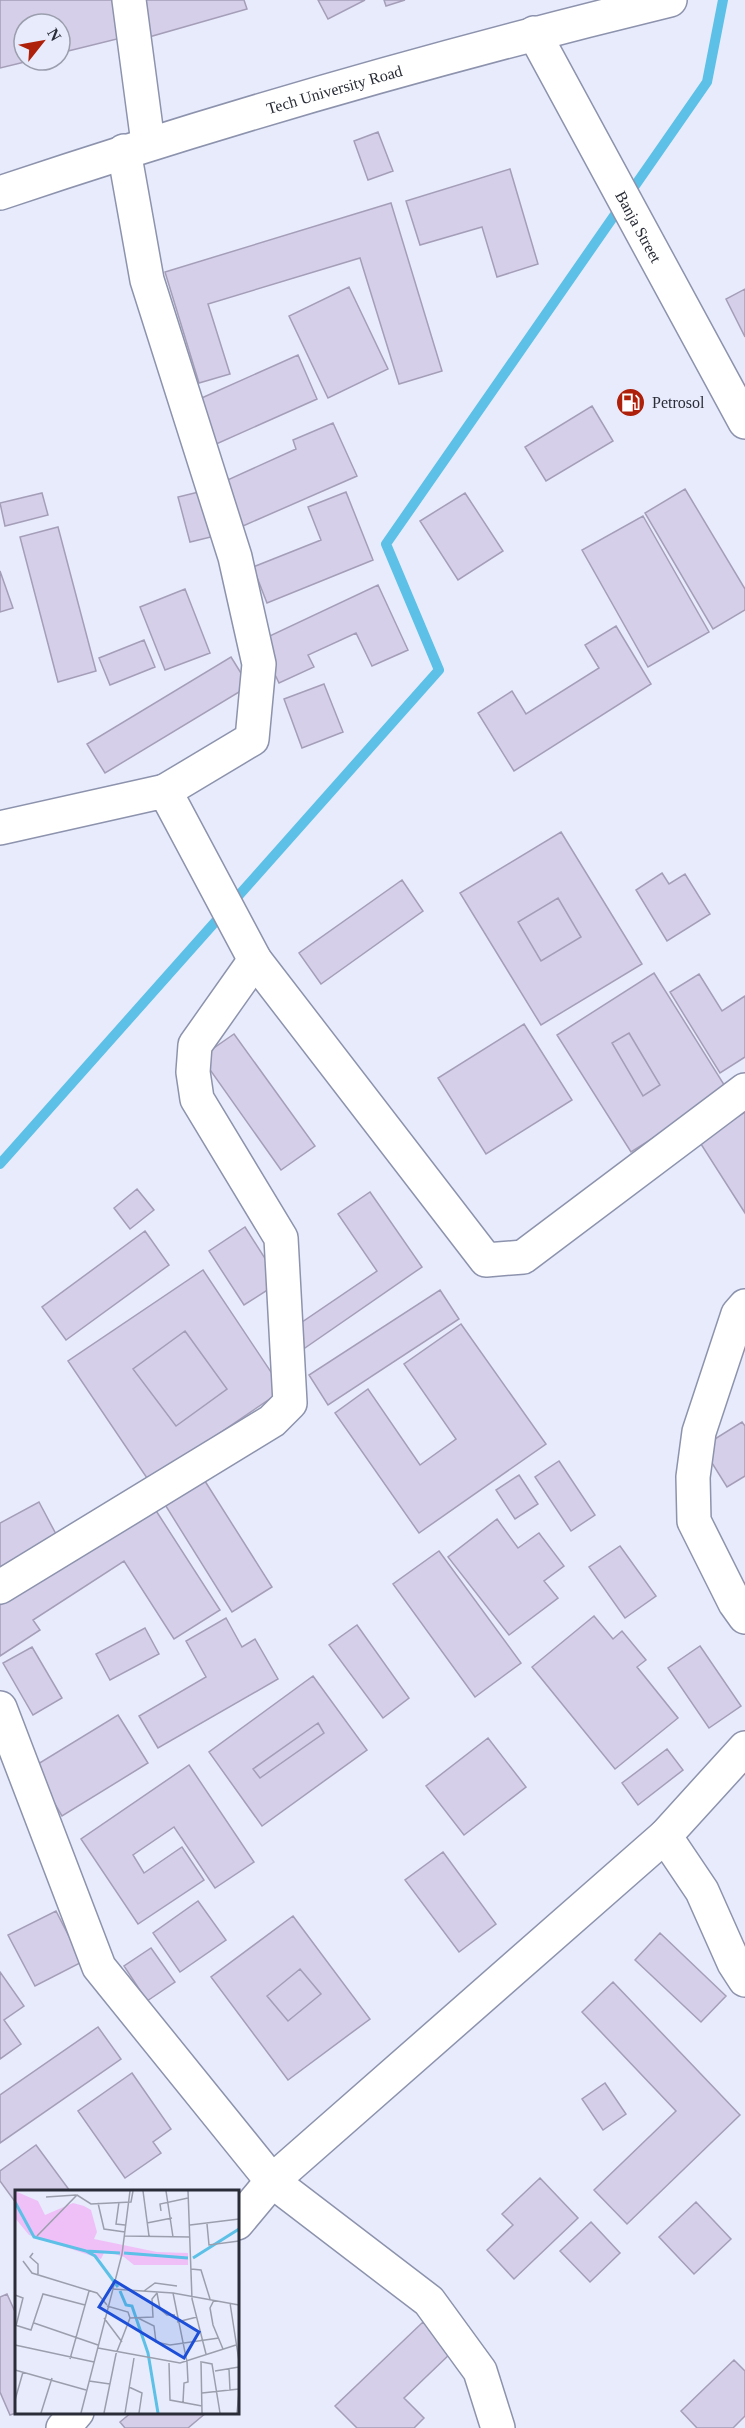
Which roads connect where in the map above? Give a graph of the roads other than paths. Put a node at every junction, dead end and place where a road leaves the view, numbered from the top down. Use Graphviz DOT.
graph roads {
  1 [pos="129,0"];
  2 [pos="670,0"];
  3 [pos="534,33"];
  4 [pos="136,147"];
  5 [pos="0,193"];
  6 [pos="745,422"];
  7 [pos="165,791"];
  8 [pos="0,828"];
  9 [pos="255,960"];
  10 [pos="745,1090"];
  11 [pos="745,1306"];
  12 [pos="0,1587"];
  13 [pos="745,1617"];
  14 [pos="0,1708"];
  15 [pos="745,1748"];
  16 [pos="665,1836"];
  17 [pos="745,1980"];
  18 [pos="272,2181"];
  19 [pos="238,2222"];
  20 [pos="76,2413"];
  21 [pos="63,2428"];
  22 [pos="498,2428"];
  1 -- 4 [label="street"];
  2 -- 3 [label="street, Tech University Road"];
  3 -- 4 [label="street, Tech University Road"];
  3 -- 6 [label="street, Banja Street"];
  4 -- 5 [label="street, Tech University Road"];
  4 -- 7 [label="street"];
  7 -- 8 [label="street"];
  7 -- 9 [label="street"];
  9 -- 10 [label="street"];
  9 -- 12 [label="street"];
  11 -- 13 [label="street"];
  14 -- 18 [label="street"];
  15 -- 16 [label="street"];
  16 -- 17 [label="street"];
  16 -- 18 [label="street"];
  18 -- 19 [label="street"];
  18 -- 22 [label="street"];
  20 -- 21 [label="street"];
}
